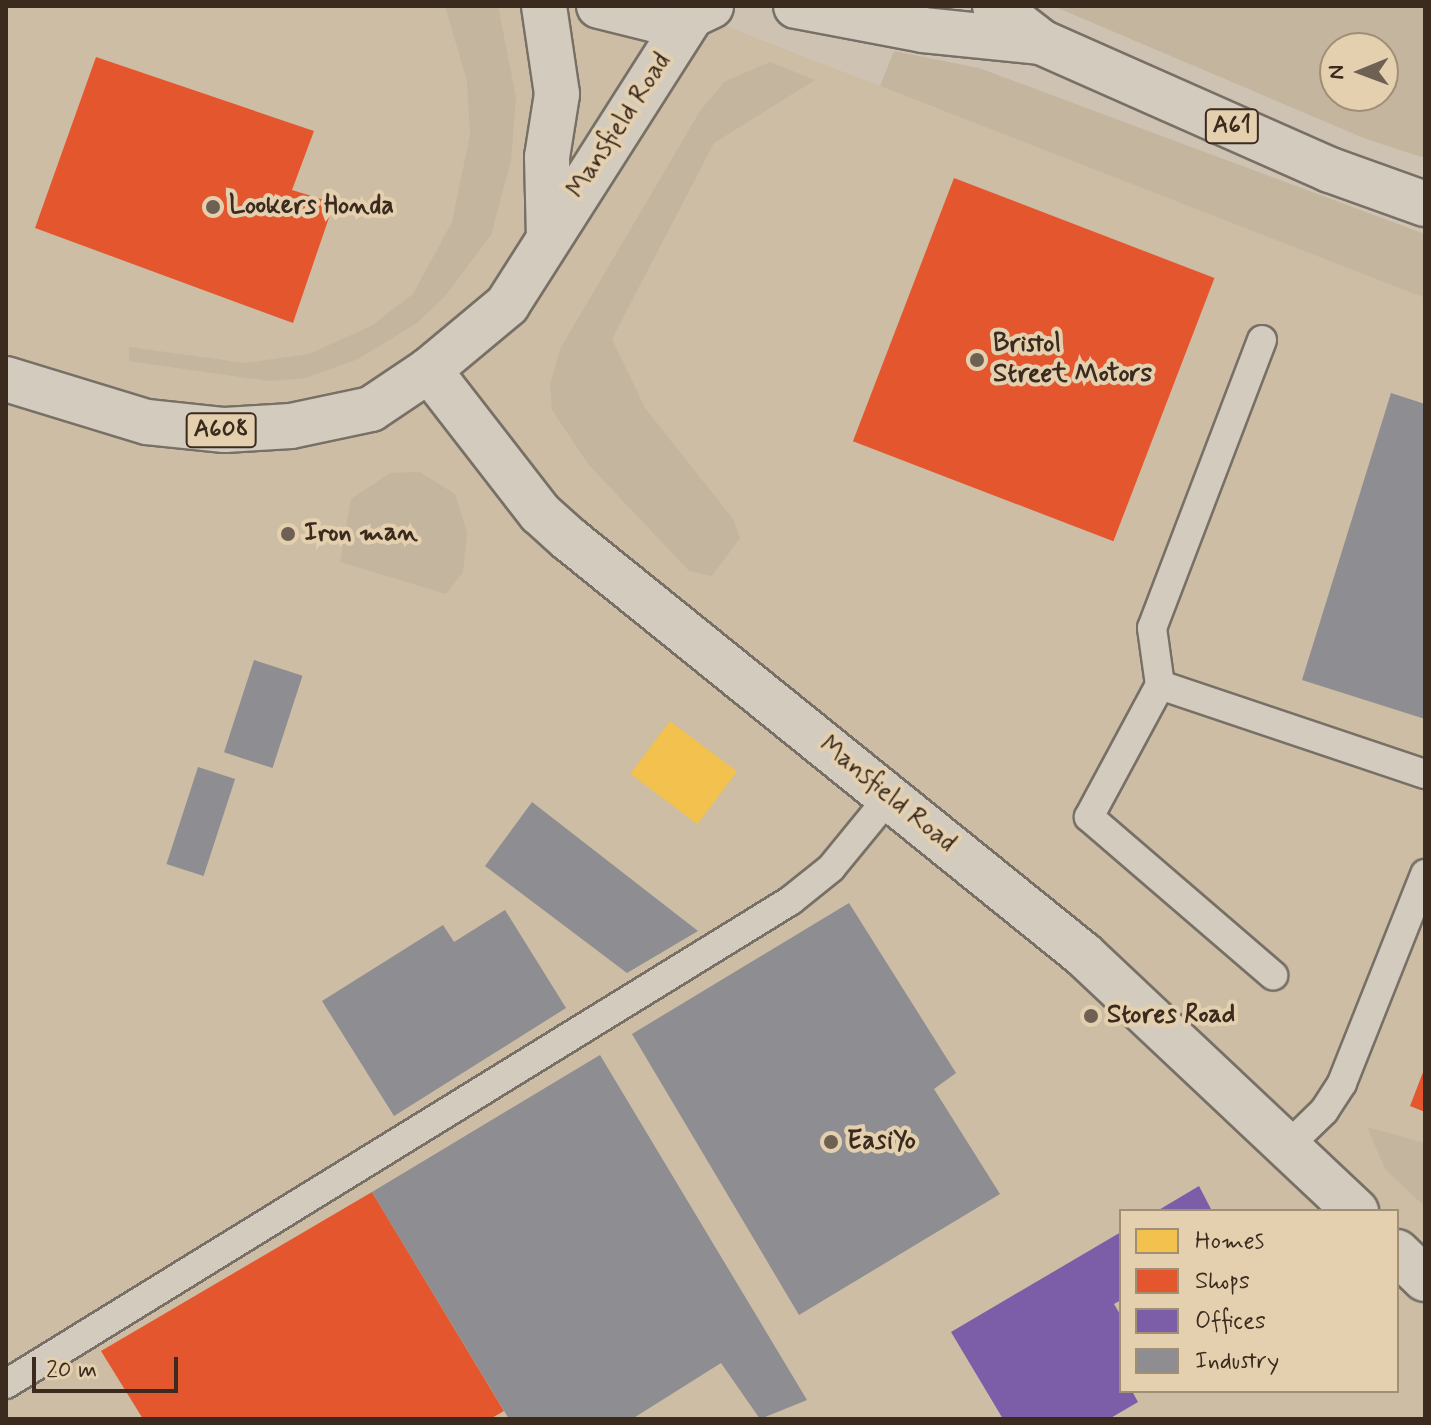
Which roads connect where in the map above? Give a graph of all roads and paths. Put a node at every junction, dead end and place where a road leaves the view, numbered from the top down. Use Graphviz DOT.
graph roads {
  1 [pos="544,6"];
  2 [pos="599,6"];
  3 [pos="796,6"];
  4 [pos="995,6"];
  5 [pos="702,11"];
  6 [pos="1041,42"];
  7 [pos="1425,204"];
  8 [pos="549,238"];
  9 [pos="1262,340"];
  10 [pos="429,370"];
  11 [pos="6,379"];
  12 [pos="1160,685"];
  13 [pos="1425,774"];
  14 [pos="890,796"];
  15 [pos="1425,874"];
  16 [pos="1418,914"];
  17 [pos="1273,975"];
  18 [pos="1289,1145"];
  19 [pos="1354,1209"];
  20 [pos="1399,1254"];
  21 [pos="1425,1279"];
  22 [pos="6,1384"];
  1 -- 8 [label="main road, Mansfield Road"];
  2 -- 5 [label="main road"];
  3 -- 6 [label="main road, A61"];
  4 -- 6 [label="main road, A61"];
  5 -- 8 [label="main road, Mansfield Road / A608"];
  6 -- 7 [label="main road, A61"];
  8 -- 10 [label="main road, Mansfield Road / A608"];
  9 -- 12 [label="lane"];
  10 -- 11 [label="main road, Mansfield Road / A608"];
  10 -- 14 [label="main road, Mansfield Road"];
  12 -- 13 [label="lane"];
  12 -- 17 [label="lane"];
  14 -- 18 [label="main road, Mansfield Road"];
  14 -- 22 [label="lane"];
  15 -- 16 [label="lane"];
  16 -- 18 [label="lane"];
  18 -- 19 [label="main road, Mansfield Road"];
  20 -- 21 [label="main road"];
}
